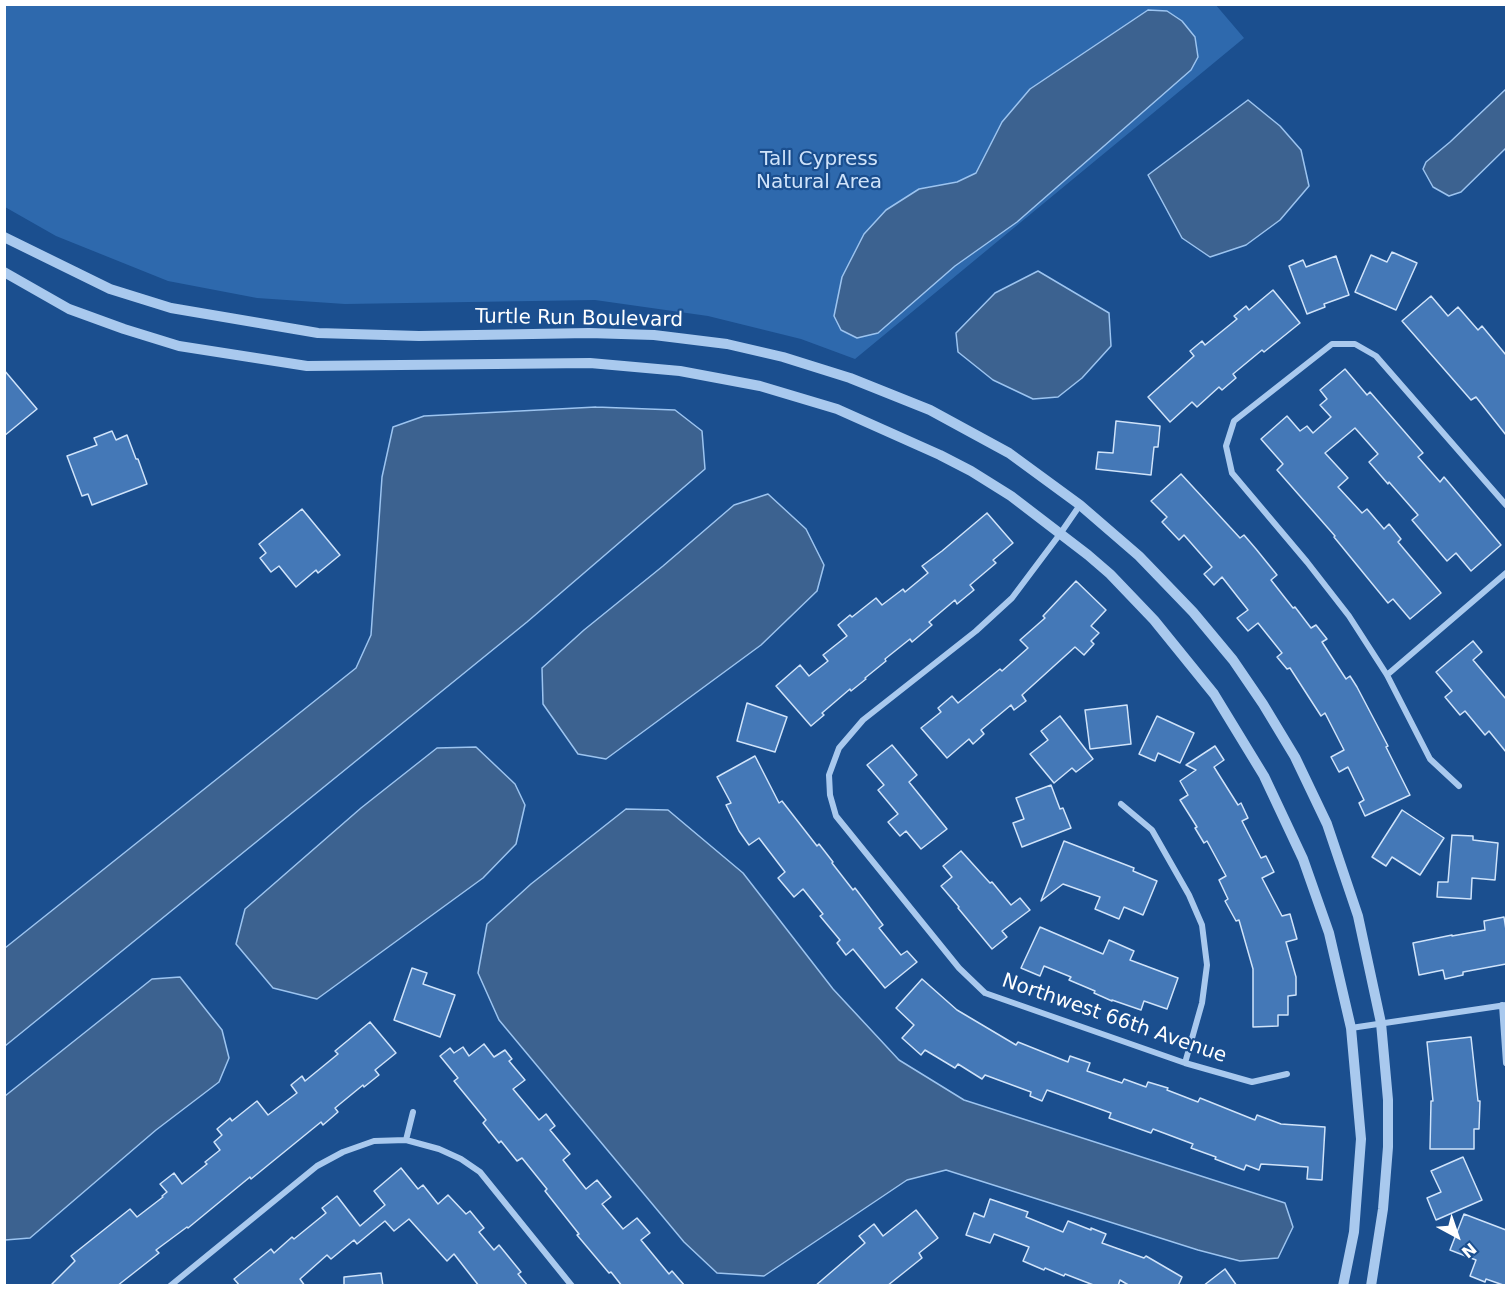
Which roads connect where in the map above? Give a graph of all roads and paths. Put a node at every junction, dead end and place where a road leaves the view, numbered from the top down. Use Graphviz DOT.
graph roads {
  1 [pos="4,237"];
  2 [pos="4,272"];
  3 [pos="1080,505"];
  4 [pos="1506,505"];
  5 [pos="1060,534"];
  6 [pos="1506,573"];
  7 [pos="1387,675"];
  8 [pos="1459,786"];
  9 [pos="1121,804"];
  10 [pos="1504,1005"];
  11 [pos="1381,1023"];
  12 [pos="1351,1028"];
  13 [pos="1506,1063"];
  14 [pos="1185,1064"];
  15 [pos="1287,1074"];
  16 [pos="413,1112"];
  17 [pos="406,1140"];
  18 [pos="170,1286"];
  19 [pos="572,1286"];
  20 [pos="1343,1286"];
  21 [pos="1371,1286"];
  1 -- 3 [label="street, Turtle Run Boulevard"];
  2 -- 5 [label="street"];
  3 -- 5 [label="street"];
  3 -- 11 [label="street, Turtle Run Boulevard"];
  4 -- 7 [label="street"];
  5 -- 12 [label="street"];
  5 -- 14 [label="street, Northwest 66th Avenue"];
  6 -- 7 [label="street"];
  7 -- 8 [label="street"];
  9 -- 14 [label="street"];
  10 -- 11 [label="street"];
  10 -- 13 [label="street"];
  11 -- 12 [label="street"];
  11 -- 21 [label="street, Turtle Run Boulevard"];
  12 -- 20 [label="street"];
  14 -- 15 [label="street, Northwest 66th Avenue"];
  16 -- 17 [label="street"];
  17 -- 18 [label="street"];
  17 -- 19 [label="street"];
}
